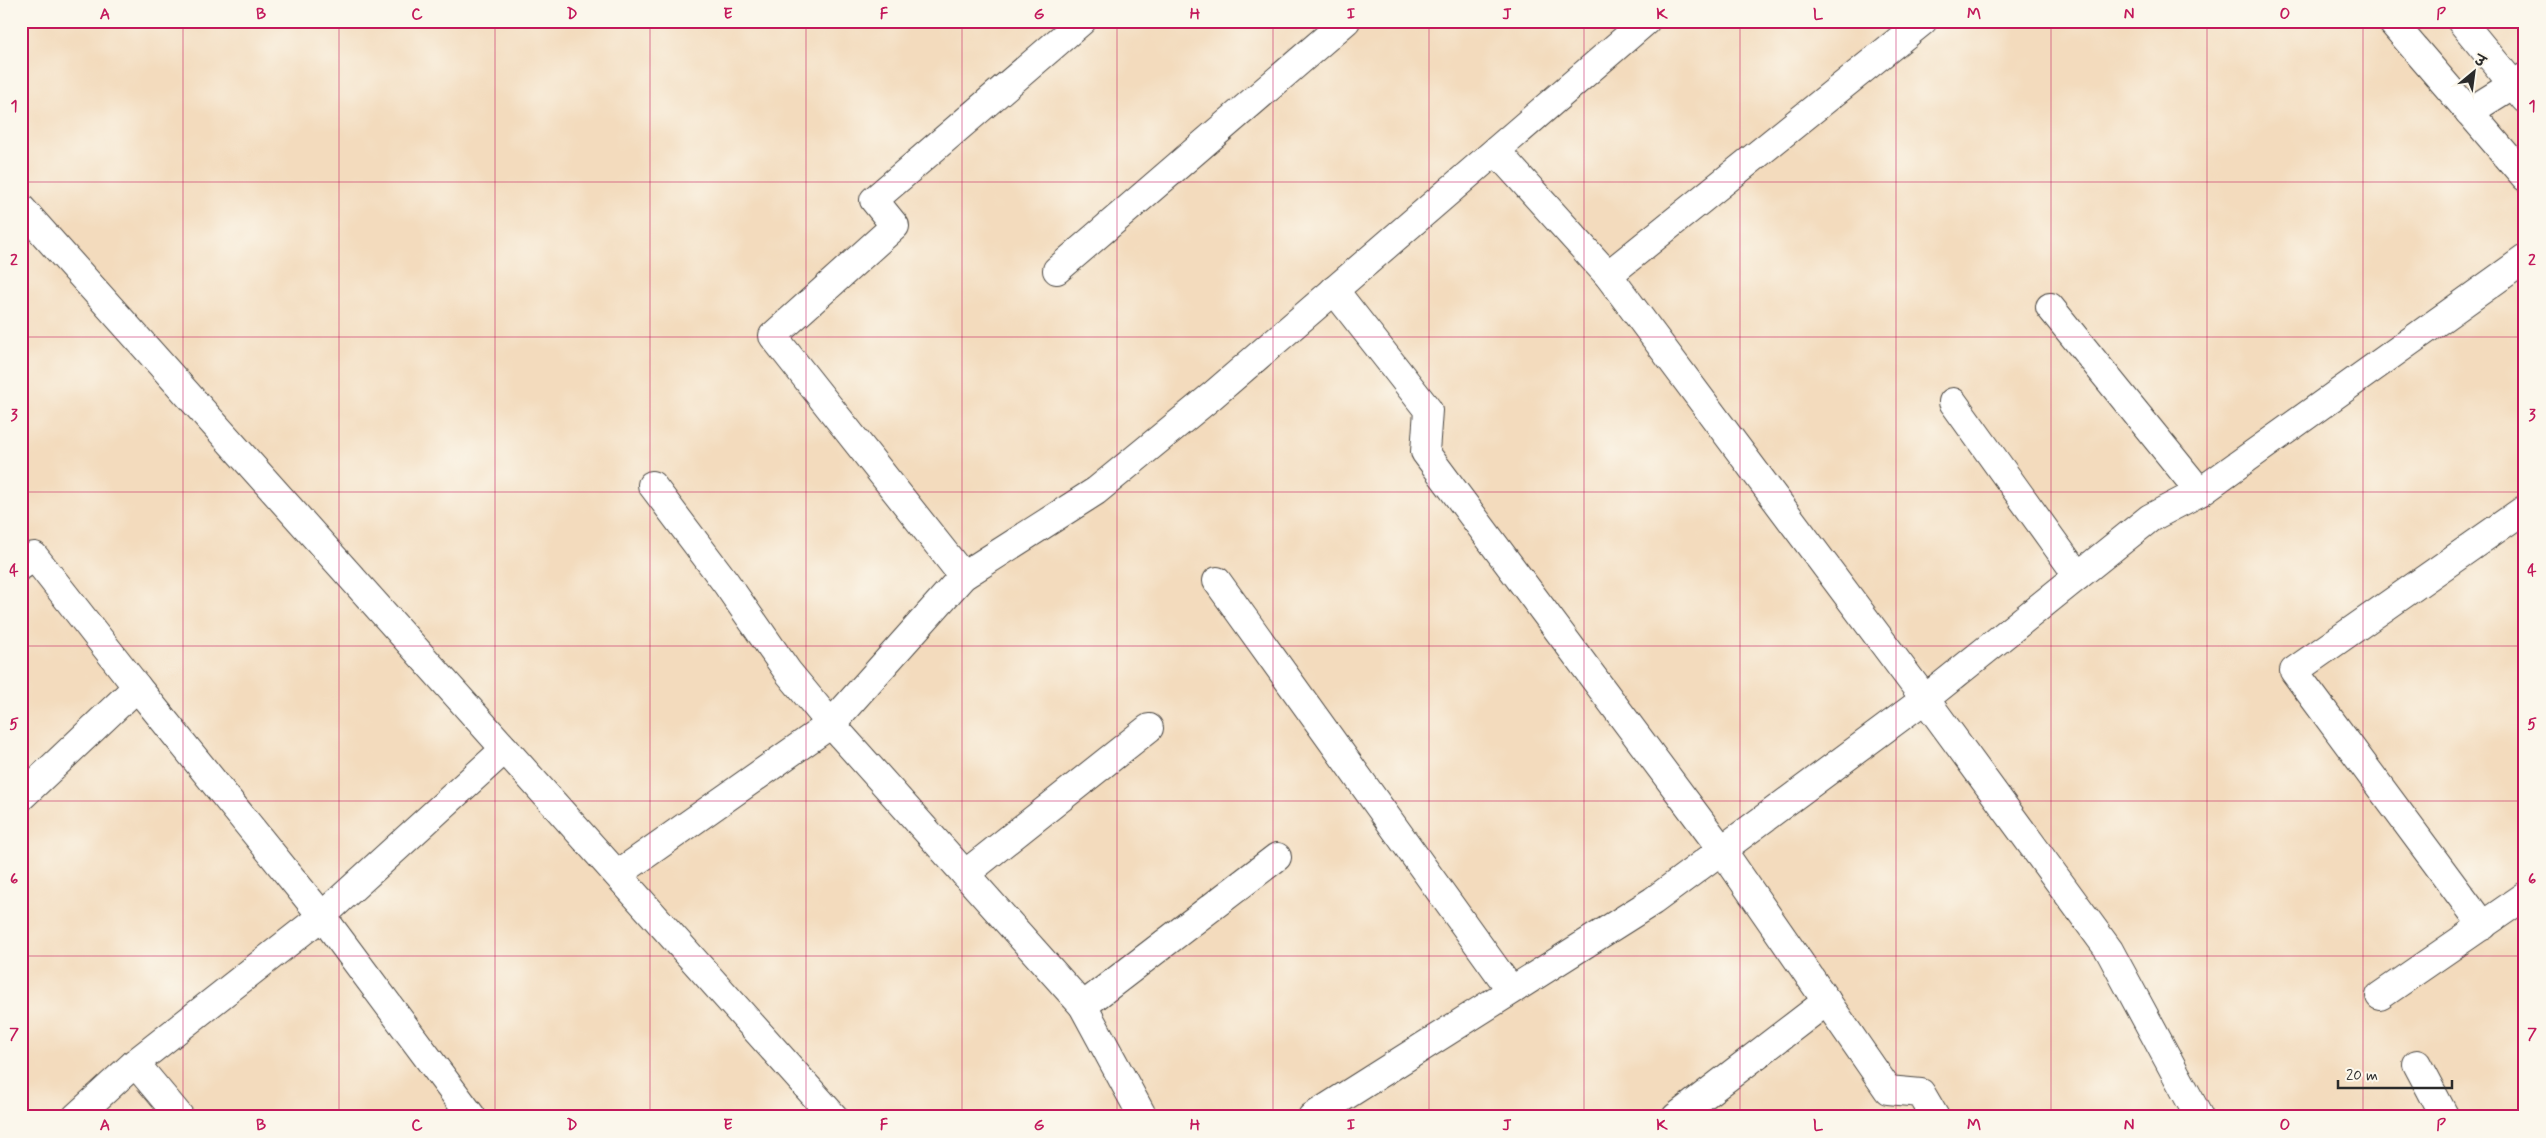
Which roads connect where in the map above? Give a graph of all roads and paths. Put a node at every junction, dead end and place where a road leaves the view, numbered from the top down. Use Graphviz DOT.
graph roads {
  1 [pos="1082,21"];
  2 [pos="1346,21"];
  3 [pos="1646,21"];
  4 [pos="1923,21"];
  5 [pos="2391,21"];
  6 [pos="2461,21"];
  7 [pos="2521,86"];
  8 [pos="2469,112"];
  9 [pos="1496,151"];
  10 [pos="2525,177"];
  11 [pos="21,208"];
  12 [pos="2525,259"];
  13 [pos="1057,270"];
  14 [pos="1608,276"];
  15 [pos="1334,290"];
  16 [pos="2050,307"];
  17 [pos="1953,402"];
  18 [pos="652,485"];
  19 [pos="2200,492"];
  20 [pos="2525,509"];
  21 [pos="25,555"];
  22 [pos="963,576"];
  23 [pos="2078,576"];
  24 [pos="1217,581"];
  25 [pos="137,687"];
  26 [pos="1925,699"];
  27 [pos="831,724"];
  28 [pos="1149,728"];
  29 [pos="505,749"];
  30 [pos="21,798"];
  31 [pos="1722,850"];
  32 [pos="1277,857"];
  33 [pos="618,874"];
  34 [pos="965,874"];
  35 [pos="2525,896"];
  36 [pos="322,916"];
  37 [pos="2482,926"];
  38 [pos="1511,990"];
  39 [pos="2380,996"];
  40 [pos="1827,1001"];
  41 [pos="1083,1006"];
  42 [pos="135,1063"];
  43 [pos="2417,1064"];
  44 [pos="76,1117"];
  45 [pos="180,1117"];
  46 [pos="472,1117"];
  47 [pos="834,1117"];
  48 [pos="1143,1117"];
  49 [pos="1312,1117"];
  50 [pos="1676,1117"];
  51 [pos="1935,1117"];
  52 [pos="2199,1117"];
  53 [pos="2445,1117"];
  1 -- 22 [label="street"];
  2 -- 13 [label="street"];
  3 -- 9 [label="street"];
  4 -- 14 [label="street"];
  5 -- 8 [label="street"];
  6 -- 7 [label="street"];
  7 -- 8 [label="street"];
  8 -- 10 [label="street"];
  9 -- 14 [label="street"];
  9 -- 15 [label="street"];
  11 -- 29 [label="street"];
  12 -- 19 [label="street"];
  14 -- 26 [label="street"];
  15 -- 22 [label="street"];
  15 -- 31 [label="street"];
  16 -- 19 [label="street"];
  17 -- 23 [label="street"];
  18 -- 27 [label="street"];
  19 -- 23 [label="street"];
  20 -- 37 [label="street"];
  21 -- 25 [label="street"];
  22 -- 27 [label="street"];
  23 -- 26 [label="street"];
  24 -- 38 [label="street"];
  25 -- 30 [label="street"];
  25 -- 36 [label="street"];
  26 -- 31 [label="street"];
  26 -- 52 [label="street"];
  27 -- 33 [label="street"];
  27 -- 34 [label="street"];
  28 -- 34 [label="street"];
  29 -- 33 [label="street"];
  29 -- 36 [label="street"];
  31 -- 38 [label="street"];
  31 -- 40 [label="street"];
  32 -- 41 [label="street"];
  33 -- 47 [label="street"];
  34 -- 41 [label="street"];
  35 -- 37 [label="street"];
  36 -- 42 [label="street"];
  36 -- 46 [label="street"];
  37 -- 39 [label="street"];
  38 -- 49 [label="street"];
  40 -- 50 [label="street"];
  40 -- 51 [label="street"];
  41 -- 48 [label="street"];
  42 -- 44 [label="street"];
  42 -- 45 [label="street"];
  43 -- 53 [label="street"];
}
